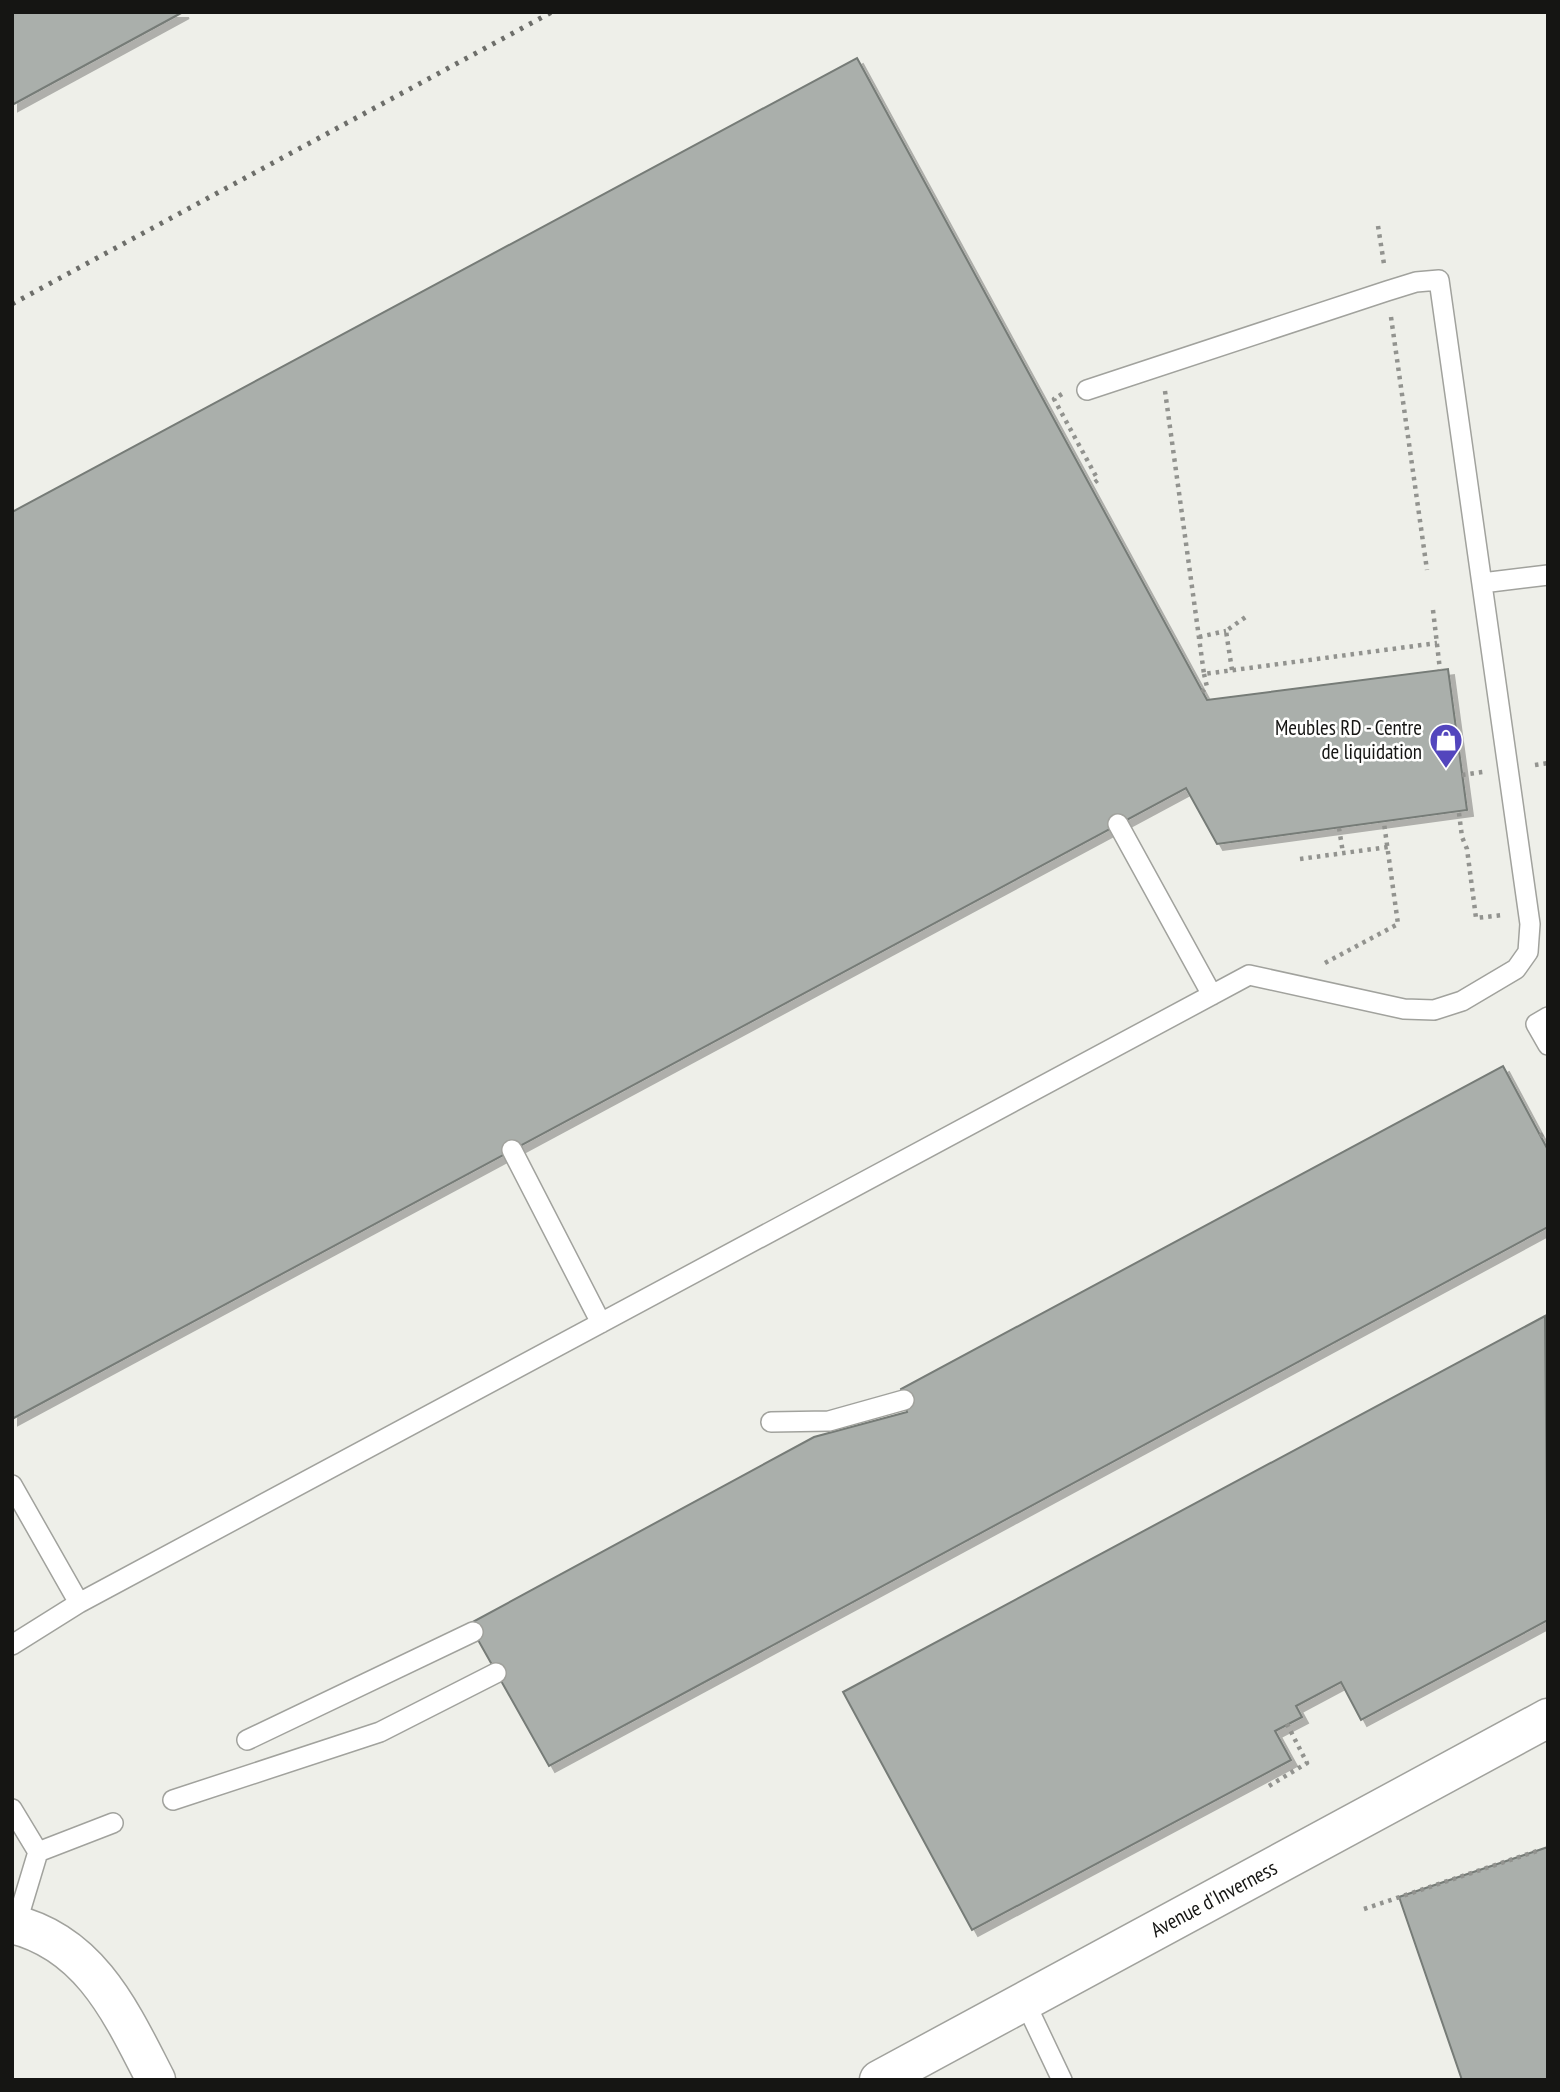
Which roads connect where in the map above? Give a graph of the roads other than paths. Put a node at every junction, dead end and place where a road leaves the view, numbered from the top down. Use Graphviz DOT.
graph roads {
  1 [pos="1087,390"];
  2 [pos="1548,575"];
  3 [pos="1482,583"];
  4 [pos="1118,824"];
  5 [pos="1212,995"];
  6 [pos="1548,1017"];
  7 [pos="1548,1045"];
  8 [pos="512,1150"];
  9 [pos="601,1323"];
  10 [pos="904,1400"];
  11 [pos="771,1422"];
  12 [pos="12,1485"];
  13 [pos="79,1603"];
  14 [pos="473,1632"];
  15 [pos="12,1645"];
  16 [pos="496,1673"];
  17 [pos="1548,1718"];
  18 [pos="247,1740"];
  19 [pos="173,1800"];
  20 [pos="12,1810"];
  21 [pos="113,1823"];
  22 [pos="38,1853"];
  23 [pos="14,1924"];
  24 [pos="1025,2002"];
  25 [pos="156,2080"];
  26 [pos="879,2080"];
  27 [pos="1062,2080"];
  1 -- 3 [label="lane"];
  2 -- 3 [label="lane"];
  3 -- 5 [label="lane"];
  4 -- 5 [label="lane"];
  5 -- 9 [label="lane"];
  6 -- 7 [label="lane"];
  8 -- 9 [label="lane"];
  9 -- 13 [label="lane"];
  10 -- 11 [label="lane"];
  12 -- 13 [label="lane"];
  13 -- 15 [label="lane"];
  14 -- 18 [label="lane"];
  16 -- 19 [label="lane"];
  17 -- 24 [label="street, Avenue d'Inverness"];
  20 -- 22 [label="lane"];
  21 -- 22 [label="lane"];
  22 -- 23 [label="lane"];
  23 -- 25 [label="street"];
  24 -- 26 [label="street, Avenue d'Inverness"];
  24 -- 27 [label="lane"];
}
